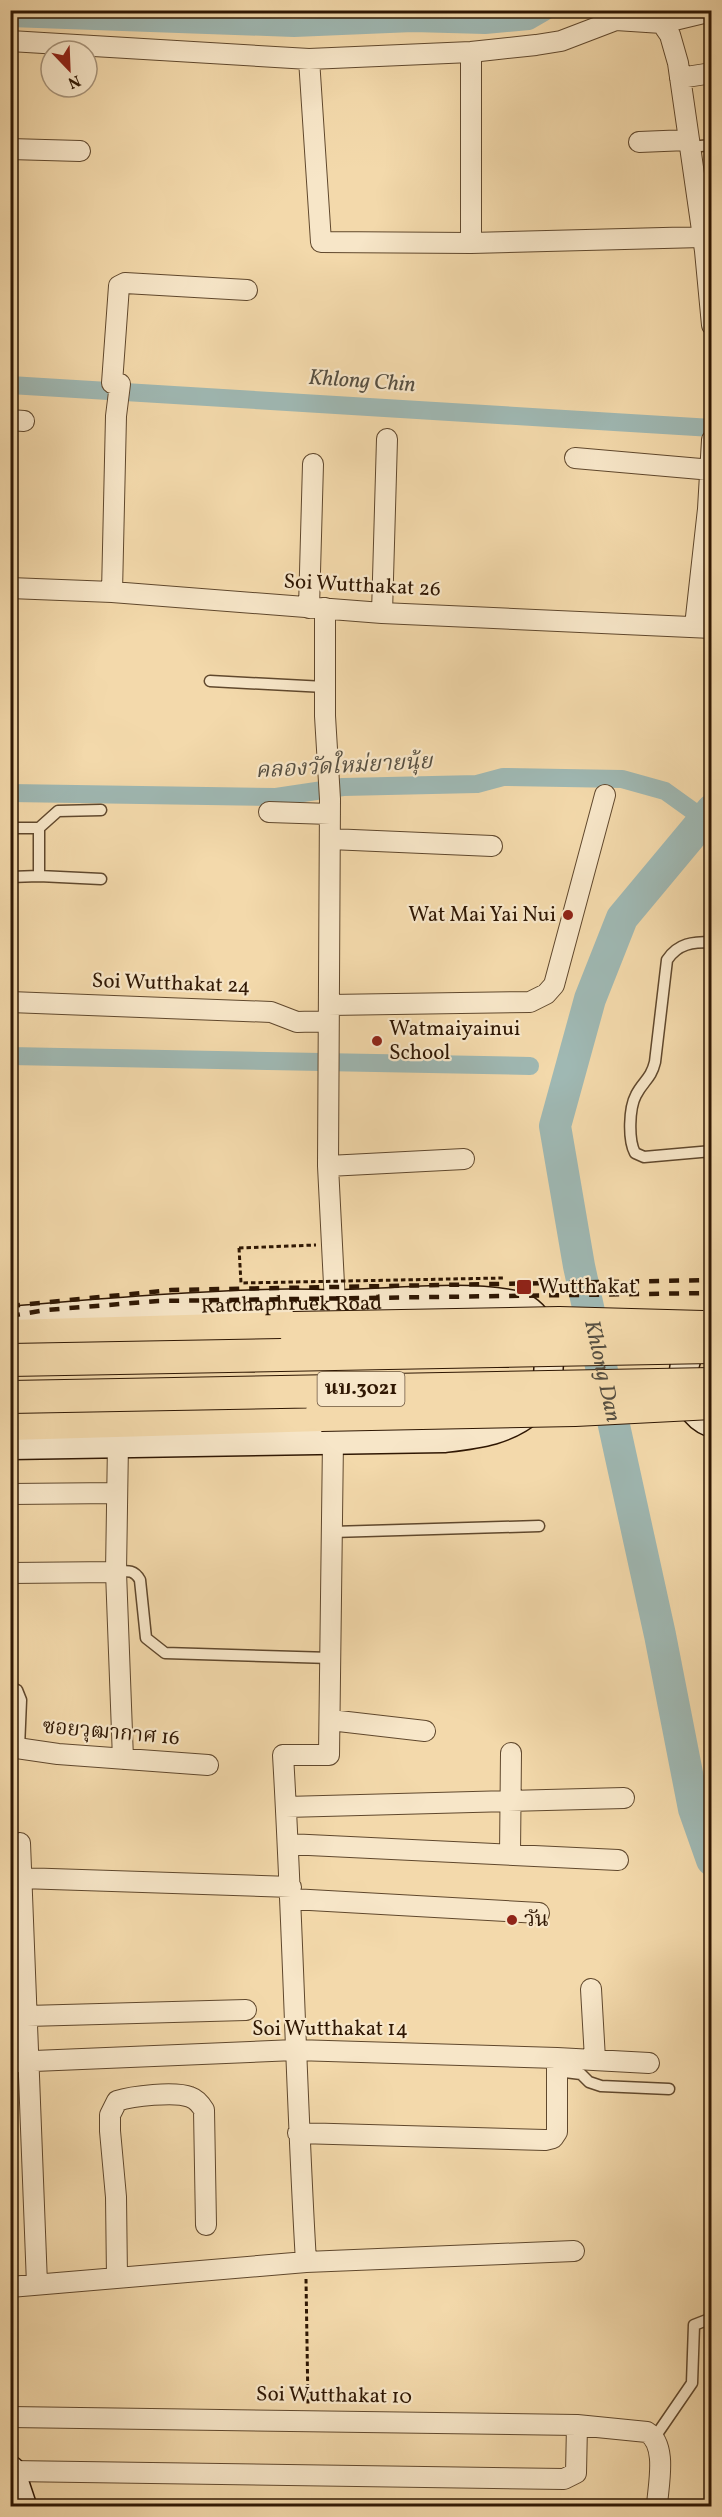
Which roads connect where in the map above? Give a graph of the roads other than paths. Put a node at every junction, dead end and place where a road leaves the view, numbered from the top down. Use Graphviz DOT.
graph roads {
  1 [pos="711,11"];
  2 [pos="658,17"];
  3 [pos="10,41"];
  4 [pos="471,52"];
  5 [pos="309,59"];
  6 [pos="711,73"];
  7 [pos="680,78"];
  8 [pos="639,142"];
  9 [pos="689,144"];
  10 [pos="711,145"];
  11 [pos="10,149"];
  12 [pos="80,151"];
  13 [pos="704,187"];
  14 [pos="702,237"];
  15 [pos="471,243"];
  16 [pos="247,290"];
  17 [pos="711,325"];
  18 [pos="387,439"];
  19 [pos="711,440"];
  20 [pos="575,458"];
  21 [pos="313,464"];
  22 [pos="711,470"];
  23 [pos="10,588"];
  24 [pos="112,591"];
  25 [pos="317,608"];
  26 [pos="382,613"];
  27 [pos="703,627"];
  28 [pos="210,681"];
  29 [pos="325,687"];
  30 [pos="605,795"];
  31 [pos="329,799"];
  32 [pos="101,810"];
  33 [pos="269,812"];
  34 [pos="10,828"];
  35 [pos="39,828"];
  36 [pos="330,839"];
  37 [pos="492,846"];
  38 [pos="39,876"];
  39 [pos="10,877"];
  40 [pos="101,879"];
  41 [pos="711,942"];
  42 [pos="10,1002"];
  43 [pos="328,1013"];
  44 [pos="711,1151"];
  45 [pos="465,1159"];
  46 [pos="328,1166"];
  47 [pos="334,1304"];
  48 [pos="10,1321"];
  49 [pos="711,1326"];
  50 [pos="10,1336"];
  51 [pos="711,1347"];
  52 [pos="10,1360"];
  53 [pos="711,1384"];
  54 [pos="10,1397"];
  55 [pos="711,1403"];
  56 [pos="711,1423"];
  57 [pos="10,1424"];
  58 [pos="327,1428"];
  59 [pos="118,1443"];
  60 [pos="10,1445"];
  61 [pos="117,1493"];
  62 [pos="10,1494"];
  63 [pos="539,1526"];
  64 [pos="332,1532"];
  65 [pos="116,1572"];
  66 [pos="10,1573"];
  67 [pos="331,1658"];
  68 [pos="10,1688"];
  69 [pos="330,1720"];
  70 [pos="425,1731"];
  71 [pos="15,1748"];
  72 [pos="511,1753"];
  73 [pos="123,1759"];
  74 [pos="208,1765"];
  75 [pos="624,1798"];
  76 [pos="511,1802"];
  77 [pos="286,1807"];
  78 [pos="20,1843"];
  79 [pos="288,1844"];
  80 [pos="510,1854"];
  81 [pos="618,1860"];
  82 [pos="21,1878"];
  83 [pos="291,1893"];
  84 [pos="539,1913"];
  85 [pos="591,1989"];
  86 [pos="246,2010"];
  87 [pos="27,2016"];
  88 [pos="295,2050"];
  89 [pos="595,2059"];
  90 [pos="20,2062"];
  91 [pos="649,2063"];
  92 [pos="557,2064"];
  93 [pos="669,2089"];
  94 [pos="298,2133"];
  95 [pos="206,2225"];
  96 [pos="574,2251"];
  97 [pos="306,2262"];
  98 [pos="117,2278"];
  99 [pos="37,2284"];
  100 [pos="10,2286"];
  101 [pos="711,2318"];
  102 [pos="10,2417"];
  103 [pos="577,2425"];
  104 [pos="655,2437"];
  105 [pos="11,2470"];
  106 [pos="22,2506"];
  107 [pos="657,2506"];
  1 -- 2 [label="street"];
  2 -- 4 [label="street"];
  2 -- 7 [label="street"];
  3 -- 5 [label="street"];
  4 -- 5 [label="street"];
  4 -- 15 [label="street"];
  5 -- 15 [label="street"];
  6 -- 7 [label="street"];
  7 -- 9 [label="street"];
  8 -- 9 [label="street"];
  9 -- 10 [label="lane"];
  9 -- 13 [label="street"];
  11 -- 12 [label="street"];
  13 -- 14 [label="street"];
  14 -- 15 [label="street"];
  14 -- 17 [label="street"];
  16 -- 24 [label="street"];
  18 -- 26 [label="street"];
  19 -- 22 [label="street"];
  20 -- 22 [label="street"];
  21 -- 25 [label="street"];
  22 -- 27 [label="street"];
  23 -- 24 [label="street, Soi Wutthakat 26"];
  24 -- 25 [label="street, Soi Wutthakat 26"];
  25 -- 26 [label="street, Soi Wutthakat 26"];
  25 -- 29 [label="street"];
  26 -- 27 [label="street, Soi Wutthakat 26"];
  28 -- 29 [label="lane"];
  29 -- 31 [label="street"];
  30 -- 43 [label="street, Soi Wutthakat 24"];
  31 -- 33 [label="street"];
  31 -- 36 [label="street"];
  32 -- 35 [label="lane"];
  34 -- 35 [label="lane"];
  35 -- 38 [label="lane"];
  36 -- 37 [label="street"];
  36 -- 43 [label="street"];
  38 -- 39 [label="lane"];
  38 -- 40 [label="lane"];
  41 -- 44 [label="lane"];
  42 -- 43 [label="street, Soi Wutthakat 24"];
  43 -- 46 [label="street"];
  45 -- 46 [label="street"];
  46 -- 47 [label="street"];
  47 -- 48 [label="main road, Ratchaphruek Road"];
  47 -- 58 [label="main road, Ratchaphruek Road"];
  49 -- 50 [label="main road, bridge"];
  49 -- 56 [label="main road"];
  51 -- 52 [label="main road, นบ.3021, bridge"];
  53 -- 54 [label="main road, นบ.3021, bridge"];
  55 -- 58 [label="main road, bridge"];
  57 -- 58 [label="main road"];
  58 -- 59 [label="main road, Ratchaphruek Road"];
  58 -- 64 [label="street"];
  59 -- 60 [label="main road, Ratchaphruek Road"];
  59 -- 61 [label="street"];
  61 -- 62 [label="street"];
  61 -- 65 [label="street"];
  63 -- 64 [label="lane"];
  64 -- 67 [label="street"];
  65 -- 66 [label="street"];
  65 -- 67 [label="lane"];
  65 -- 73 [label="street"];
  67 -- 69 [label="street"];
  68 -- 71 [label="lane"];
  69 -- 70 [label="street"];
  69 -- 77 [label="street"];
  71 -- 73 [label="street, ซอยวุฒากาศ 16"];
  72 -- 76 [label="street"];
  73 -- 74 [label="street, ซอยวุฒากาศ 16"];
  75 -- 76 [label="street"];
  76 -- 77 [label="street"];
  76 -- 80 [label="street"];
  77 -- 79 [label="street"];
  78 -- 82 [label="street"];
  79 -- 80 [label="street"];
  79 -- 83 [label="street"];
  80 -- 81 [label="street"];
  82 -- 83 [label="street"];
  82 -- 87 [label="street"];
  83 -- 84 [label="street"];
  83 -- 88 [label="street"];
  85 -- 89 [label="street"];
  86 -- 87 [label="street"];
  87 -- 90 [label="street"];
  88 -- 90 [label="street, Soi Wutthakat 14"];
  88 -- 92 [label="street, Soi Wutthakat 14"];
  88 -- 94 [label="street"];
  89 -- 91 [label="street, Soi Wutthakat 14"];
  89 -- 92 [label="street, Soi Wutthakat 14"];
  90 -- 99 [label="street"];
  92 -- 93 [label="lane"];
  92 -- 94 [label="street"];
  94 -- 97 [label="street"];
  95 -- 98 [label="street"];
  96 -- 97 [label="street"];
  97 -- 98 [label="street"];
  98 -- 99 [label="street"];
  99 -- 100 [label="street"];
  101 -- 104 [label="lane"];
  102 -- 103 [label="street, Soi Wutthakat 10"];
  103 -- 104 [label="street, Soi Wutthakat 10"];
  103 -- 105 [label="street"];
  104 -- 107 [label="street"];
  105 -- 106 [label="main road"];
}
